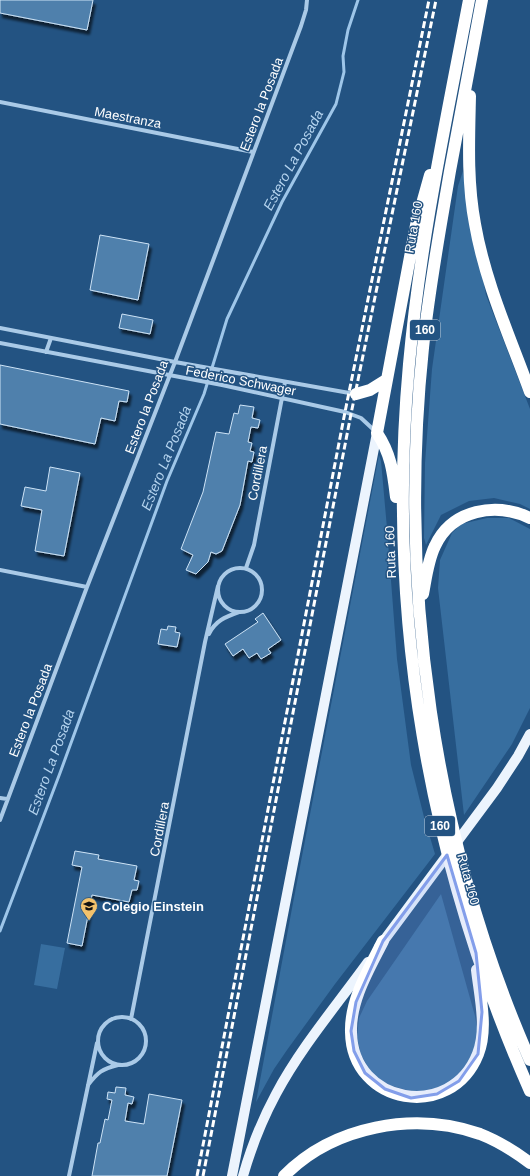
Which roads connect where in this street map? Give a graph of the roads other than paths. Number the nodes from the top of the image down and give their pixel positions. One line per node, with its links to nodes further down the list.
1 (306, 0): 7 (street, Estero la Posada)
2 (469, 0): 6 (highway, Ruta 160 / 160)
3 (482, 0): 4 (highway, Ruta 160 / 160)
4 (473, 46): 16 (highway); 27 (highway, Ruta 160 / 160)
5 (0, 102): 7 (street, Maestranza)
6 (441, 148): 14 (highway); 21 (highway, Ruta 160 / 160)
7 (253, 152): 12 (street, Estero la Posada)
8 (0, 328): 9 (street, Federico Schwager)
9 (50, 338): 11 (street); 12 (street, Federico Schwager)
10 (0, 343): 11 (street, Federico Schwager)
11 (46, 352): 13 (street, Federico Schwager)
12 (174, 362): 13 (street, Estero la Posada); 15 (street, Federico Schwager)
13 (169, 376): 18 (street, Federico Schwager); 25 (street, Estero la Posada)
14 (386, 380): 17 (highway); 19 (highway)
15 (285, 382): 17 (street, Federico Schwager); 18 (street, Cordillera)
16 (530, 392)
17 (356, 394)
18 (282, 398): 19 (street, Federico Schwager); 22 (street, Cordillera)
19 (377, 433): 21 (highway); 43 (main road)
20 (530, 518): 27 (highway)
21 (403, 531): 34 (highway, Ruta 160 / 160)
22 (246, 568): 24 (street, Cordillera); 26 (street, Cordillera)
23 (0, 570): 25 (street)
24 (218, 586): 26 (street); 28 (street, Cordillera)
25 (87, 587): 31 (street, Estero la Posada)
26 (239, 612): 28 (street, Cordillera)
27 (421, 619): 37 (highway, Ruta 160 / 160)
28 (205, 642): 35 (street, Cordillera)
29 (530, 734): 33 (main road)
30 (0, 798): 31 (street)
31 (7, 799): 32 (street, Estero la Posada)
32 (0, 820)
33 (383, 941): 34 (highway); 44 (main road)
34 (476, 953): 40 (highway, Ruta 160 / 160)
35 (131, 1019): 36 (street); 38 (street)
36 (98, 1036): 38 (street); 39 (street)
37 (530, 1060)
38 (120, 1065): 39 (street)
39 (87, 1087): 42 (street)
40 (530, 1090)
41 (530, 1162): 45 (highway)
42 (69, 1176)
43 (232, 1176)
44 (243, 1176)
45 (284, 1176)

